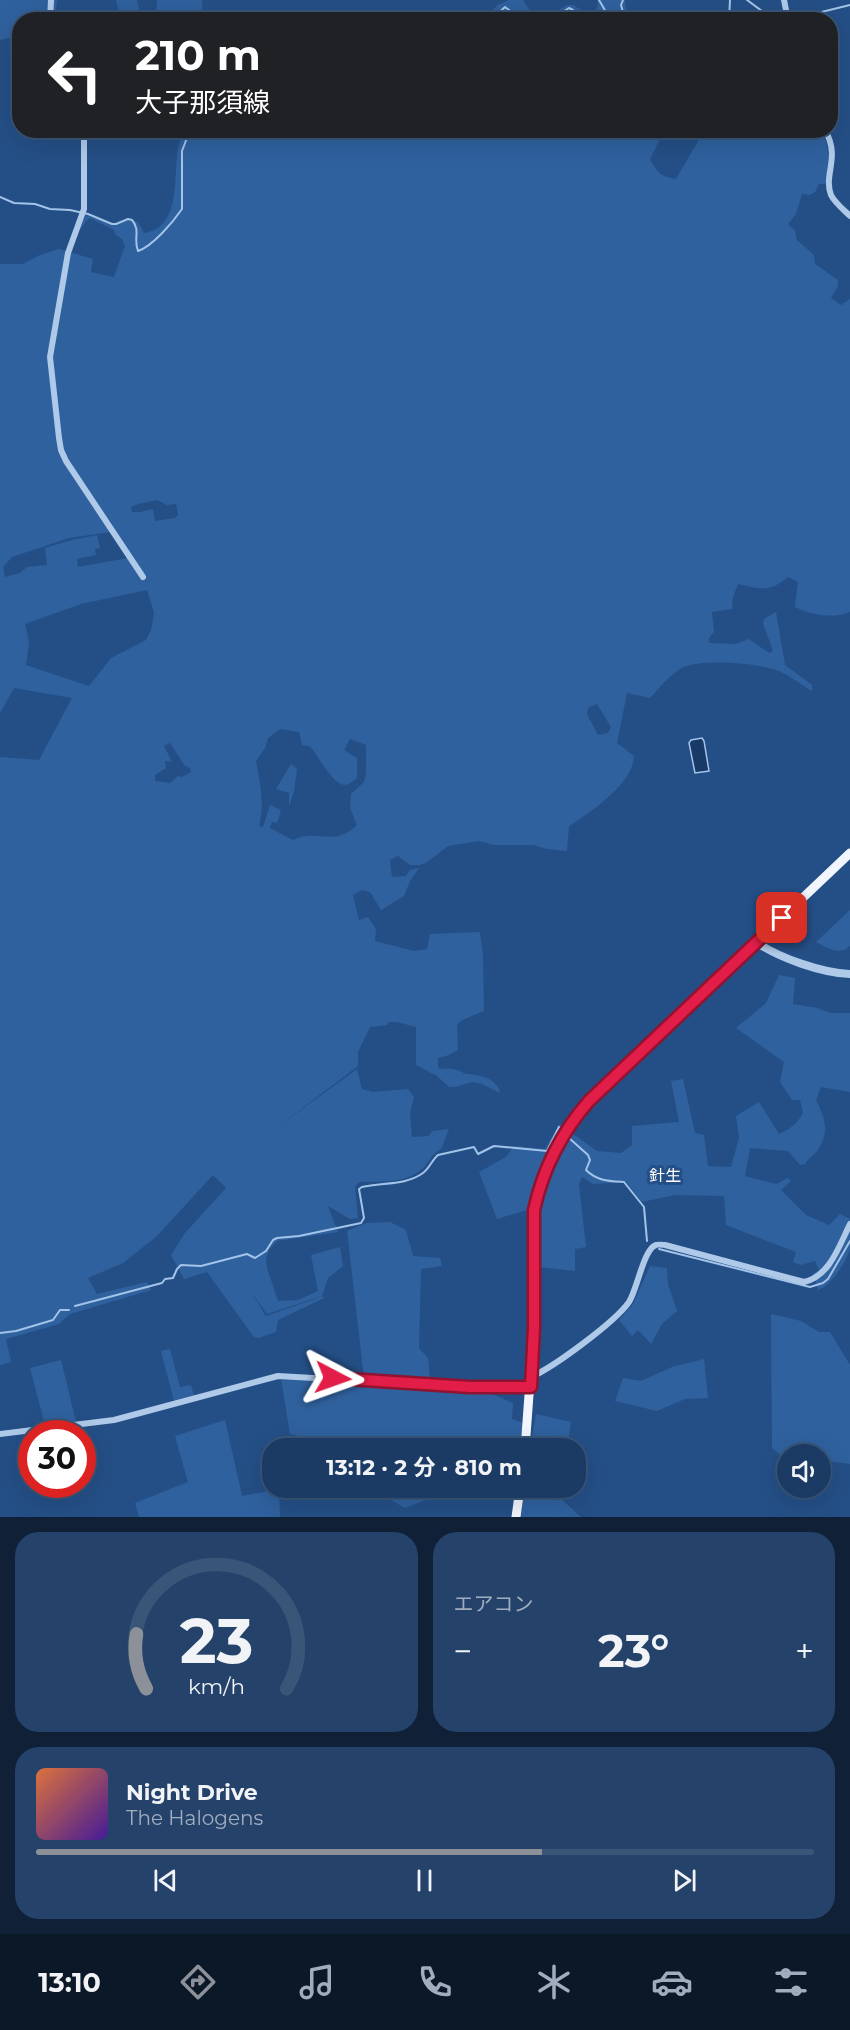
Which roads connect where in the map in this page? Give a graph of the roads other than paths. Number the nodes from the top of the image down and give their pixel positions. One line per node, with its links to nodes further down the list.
1 (84, 138): 4 (street)
2 (828, 138): 3 (street)
3 (850, 216)
4 (143, 577)
5 (850, 853): 6 (main road)
6 (756, 942): 7 (street); 9 (main road)
7 (850, 974)
8 (850, 1224): 9 (street)
9 (531, 1382): 10 (street); 11 (main road)
10 (0, 1434)
11 (526, 1438)
12 (519, 1498): 13 (main road)
13 (516, 1517)

